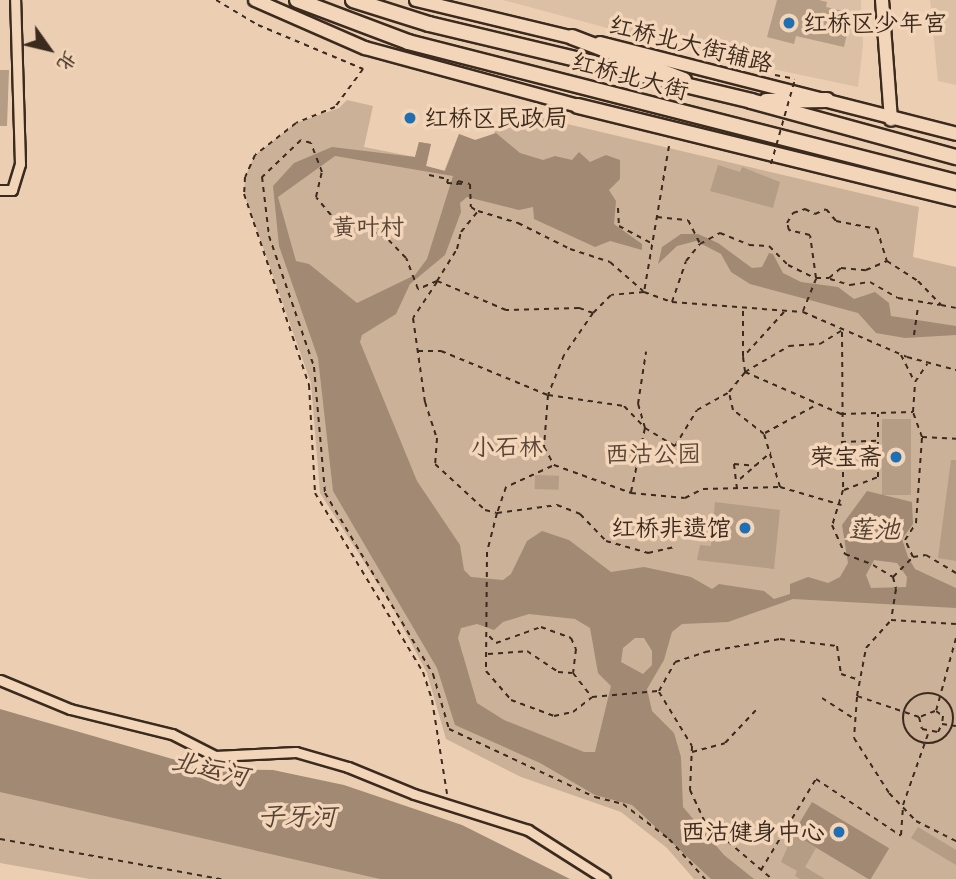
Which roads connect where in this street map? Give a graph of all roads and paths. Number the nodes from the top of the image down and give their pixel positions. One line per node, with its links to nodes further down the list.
1 (15, 0): 22 (street)
2 (216, 0): 102 (path)
3 (255, 0): 13 (main road)
4 (298, 0): 14 (main road, 红桥北大街)
5 (353, 0): 10 (main road, 红桥北大街)
6 (416, 0): 8 (main road, 红桥北大街辅路)
7 (882, 0): 15 (main road)
8 (572, 37): 10 (main road); 11 (main road, 红桥北大街辅路)
9 (795, 79): 19 (path, bridge)
10 (710, 92): 12 (main road, 红桥北大街)
11 (827, 100): 12 (main road); 15 (main road, 红桥北大街辅路)
12 (751, 102): 18 (main road, 红桥北大街)
13 (579, 106): 14 (main road); 23 (main road)
14 (684, 115): 21 (main road, 红桥北大街)
15 (891, 120): 16 (main road, 红桥北大街辅路)
16 (956, 134)
17 (668, 146): 26 (path)
18 (956, 157)
19 (771, 164)
20 (429, 175): 25 (path)
21 (956, 182)
22 (6, 190)
23 (956, 199)
24 (618, 208): 27 (path)
25 (478, 211): 32 (path); 33 (path)
26 (656, 217): 27 (path); 28 (path)
27 (652, 244): 33 (path)
28 (700, 244): 30 (path); 34 (path)
29 (887, 261): 30 (path); 31 (path); 36 (path)
30 (816, 278): 31 (path); 40 (path)
31 (829, 278): 35 (path)
32 (437, 281): 41 (path); 44 (path); 108 (path)
33 (644, 292): 34 (path); 41 (path)
34 (672, 302): 37 (path)
35 (918, 304): 36 (path); 43 (path)
36 (941, 305): 38 (path)
37 (743, 308): 39 (path); 47 (path)
38 (956, 308)
39 (785, 311): 40 (path); 47 (path)
40 (803, 312): 42 (path)
41 (593, 313): 53 (path)
42 (842, 331): 46 (path); 50 (path); 57 (path)
43 (914, 335)
44 (417, 351): 53 (path); 73 (path)
45 (646, 352): 58 (path)
46 (901, 355): 48 (path); 51 (path)
47 (743, 357): 50 (path)
48 (928, 363): 49 (path); 51 (path)
49 (956, 370)
50 (745, 372): 52 (path); 54 (path)
51 (915, 382): 55 (path)
52 (729, 392): 58 (path); 59 (path)
53 (548, 396): 58 (path); 65 (path)
54 (819, 403): 57 (path); 59 (path)
55 (913, 412): 56 (path); 60 (path)
56 (878, 413): 57 (path); 62 (path)
57 (841, 414): 63 (path)
58 (645, 428): 71 (path)
59 (764, 434): 64 (path)
60 (922, 438): 61 (path); 75 (path)
61 (956, 439)
62 (878, 441): 63 (path); 70 (path)
63 (841, 442): 70 (path)
64 (772, 451): 66 (path); 68 (path)
65 (554, 465): 71 (path); 73 (path)
66 (755, 466): 67 (path); 67 (path)
67 (739, 481): 69 (path)
68 (780, 487): 69 (path); 72 (path)
69 (736, 490): 71 (path)
70 (843, 490): 72 (path)
71 (631, 493)
72 (841, 505): 77 (path, bridge)
73 (497, 513): 74 (path); 80 (path)
74 (673, 547)
75 (913, 557): 76 (path); 77 (path)
76 (956, 573)
77 (893, 576): 78 (path)
78 (891, 620): 79 (path); 85 (path)
79 (956, 624)
80 (489, 635): 82 (path); 83 (path)
81 (956, 638): 87 (path)
82 (487, 654): 83 (path); 89 (path)
83 (573, 673): 89 (path)
84 (0, 680): 102 (street)
85 (860, 680): 86 (path); 88 (path)
86 (658, 691): 89 (path); 100 (path)
87 (940, 693): 92 (path); 93 (path); 97 (path)
88 (857, 696): 92 (path); 95 (path)
89 (592, 697)
90 (822, 698): 95 (path)
91 (756, 710): 100 (path)
92 (902, 710): 94 (path); 99 (path)
93 (936, 711): 94 (path); 96 (path)
94 (919, 717): 98 (path)
95 (855, 719): 101 (path)
96 (942, 724): 97 (path); 98 (path)
97 (955, 725): 99 (path)
98 (928, 733): 99 (path)
99 (927, 745): 101 (path)
100 (691, 752): 105 (path)
101 (903, 805): 104 (path); 105 (path)
102 (448, 806): 107 (street)
103 (0, 839): 106 (path)
104 (956, 841)
105 (760, 871): 109 (path)
106 (221, 879)
107 (605, 879)
108 (705, 879)
109 (772, 879)

